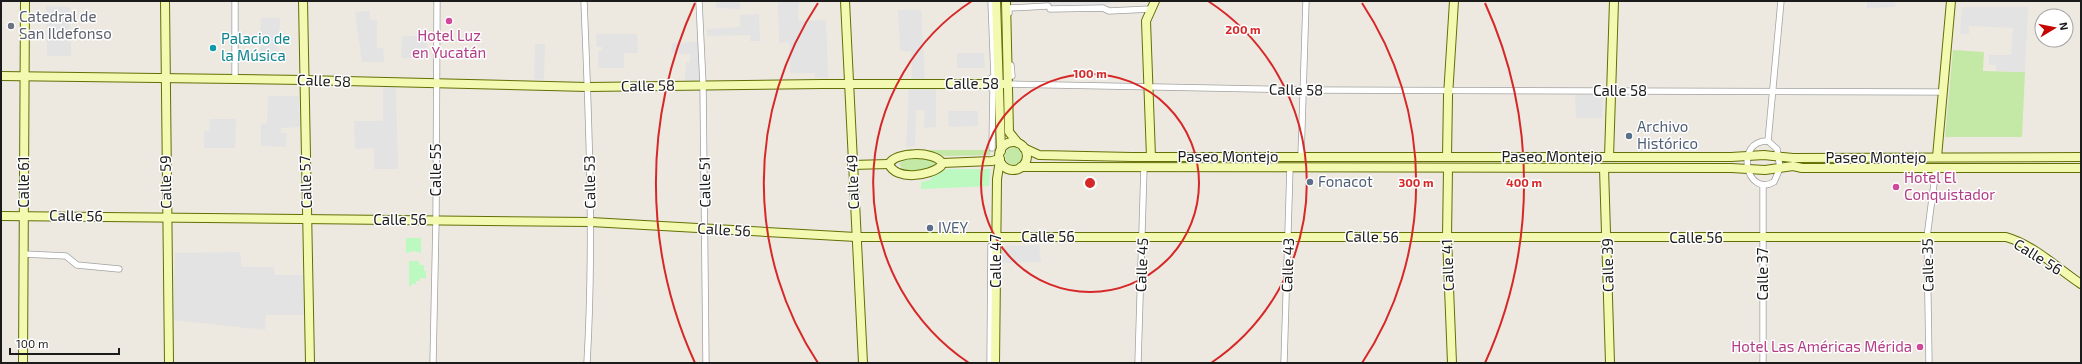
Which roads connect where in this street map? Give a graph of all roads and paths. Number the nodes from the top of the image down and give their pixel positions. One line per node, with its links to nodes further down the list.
1 (25, 1): 22 (street, Calle 61)
2 (165, 1): 24 (street, Calle 59)
3 (235, 1): 25 (street)
4 (303, 1): 26 (street, Calle 57)
5 (437, 1): 28 (street, Calle 55)
6 (584, 1): 34 (street, Calle 53)
7 (698, 1): 32 (street, Calle 51)
8 (846, 1): 29 (street, Calle 49)
9 (991, 1): 27 (street)
10 (996, 1): 20 (street, Calle 47)
11 (1155, 1): 18 (street)
12 (1306, 1): 37 (street)
13 (1454, 1): 36 (street)
14 (1614, 1): 38 (street)
15 (1781, 1): 39 (street)
16 (1951, 1): 40 (street)
17 (1008, 5): 18 (street); 19 (street); 23 (street)
18 (1151, 9): 35 (street)
19 (1008, 58): 20 (street); 31 (street)
20 (998, 59): 30 (street, Calle 47)
21 (1, 76): 22 (street, Calle 58)
22 (25, 76): 24 (street, Calle 58); 66 (street, Calle 61)
23 (1012, 76)
24 (165, 78): 25 (street, Calle 58); 68 (street, Calle 59)
25 (235, 79): 26 (street, Calle 58)
26 (304, 80): 28 (street, Calle 58); 69 (street, Calle 57)
27 (989, 80)
28 (437, 84): 34 (street, Calle 58); 70 (street, Calle 55)
29 (850, 84): 30 (street, Calle 58); 32 (street, Calle 58); 55 (street, Calle 49)
30 (998, 84): 31 (street, Calle 58); 45 (street, Calle 47)
31 (1008, 84): 35 (street, Calle 58); 42 (street)
32 (703, 85): 34 (street, Calle 58); 72 (street, Calle 51)
33 (989, 86): 43 (street)
34 (588, 87): 71 (street, Calle 53)
35 (1149, 87): 37 (street, Calle 58); 46 (street)
36 (1449, 89): 37 (street, Calle 58); 38 (street, Calle 58); 48 (street)
37 (1303, 90): 47 (street)
38 (1610, 90): 39 (street, Calle 58); 49 (street)
39 (1773, 91): 40 (street, Calle 58); 41 (street)
40 (1943, 92): 51 (street)
41 (1768, 141): 44 (street); 50 (street)
42 (1021, 146): 45 (street); 46 (street, Paseo Montejo); 56 (street)
43 (992, 148)
44 (1748, 156): 49 (street, Paseo Montejo); 50 (street, Paseo Montejo); 64 (street)
45 (1000, 157): 53 (street); 56 (street); 74 (street, Calle 47)
46 (1151, 157): 47 (street, Paseo Montejo)
47 (1301, 157): 48 (street, Paseo Montejo)
48 (1447, 157): 49 (street, Paseo Montejo)
49 (1609, 157)
50 (1780, 157): 51 (street, Paseo Montejo); 61 (street)
51 (1937, 157): 52 (street, Paseo Montejo)
52 (2081, 157)
53 (942, 163): 54 (street); 54 (street)
54 (889, 164): 55 (street)
55 (852, 165): 77 (street, Calle 49)
56 (1021, 167): 57 (street, Paseo Montejo)
57 (1144, 167): 58 (street, Paseo Montejo); 78 (street, Calle 45)
58 (1290, 168): 59 (street, Paseo Montejo); 73 (street, Calle 43)
59 (1448, 168): 60 (street, Paseo Montejo); 75 (street, Calle 41)
60 (1604, 168): 64 (street, Paseo Montejo); 80 (street, Calle 39)
61 (1780, 168): 62 (street, Paseo Montejo); 64 (street, Paseo Montejo); 65 (street)
62 (1936, 168): 63 (street, Paseo Montejo); 76 (street, Calle 35)
63 (2081, 168)
64 (1749, 169): 65 (street)
65 (1763, 185): 79 (street, Calle 37)
66 (24, 215): 67 (street, Calle 56); 68 (street, Calle 56); 83 (street, Calle 61)
67 (1, 216)
68 (167, 217): 69 (street, Calle 56); 87 (street, Calle 59)
69 (307, 219): 70 (street, Calle 56); 88 (street, Calle 57)
70 (436, 220): 71 (street, Calle 56); 89 (street, Calle 55)
71 (591, 222): 72 (street, Calle 56); 90 (street, Calle 53)
72 (706, 229): 77 (street, Calle 56); 91 (street, Calle 51)
73 (1289, 236): 75 (street, Calle 56); 78 (street, Calle 56); 97 (street, Calle 43)
74 (996, 237): 77 (street, Calle 56); 78 (street, Calle 56); 94 (street, Calle 47)
75 (1447, 237): 80 (street, Calle 56); 98 (street, Calle 41)
76 (1927, 237): 79 (street, Calle 56); 85 (street, Calle 56); 101 (street, Calle 35)
77 (856, 238): 92 (street, Calle 49)
78 (1143, 238): 96 (street, Calle 45)
79 (1763, 238): 80 (street, Calle 56); 100 (street, Calle 37)
80 (1607, 239): 99 (street, Calle 39)
81 (991, 246): 93 (street)
82 (999, 249): 95 (street)
83 (24, 254): 84 (street); 86 (street, Calle 61)
84 (119, 269)
85 (2081, 284)
86 (23, 363)
87 (168, 363)
88 (310, 363)
89 (433, 363)
90 (587, 363)
91 (706, 363)
92 (863, 363)
93 (990, 363)
94 (995, 363)
95 (999, 363)
96 (1138, 363)
97 (1284, 363)
98 (1452, 363)
99 (1610, 363)
100 (1763, 363)
101 (1929, 363)

